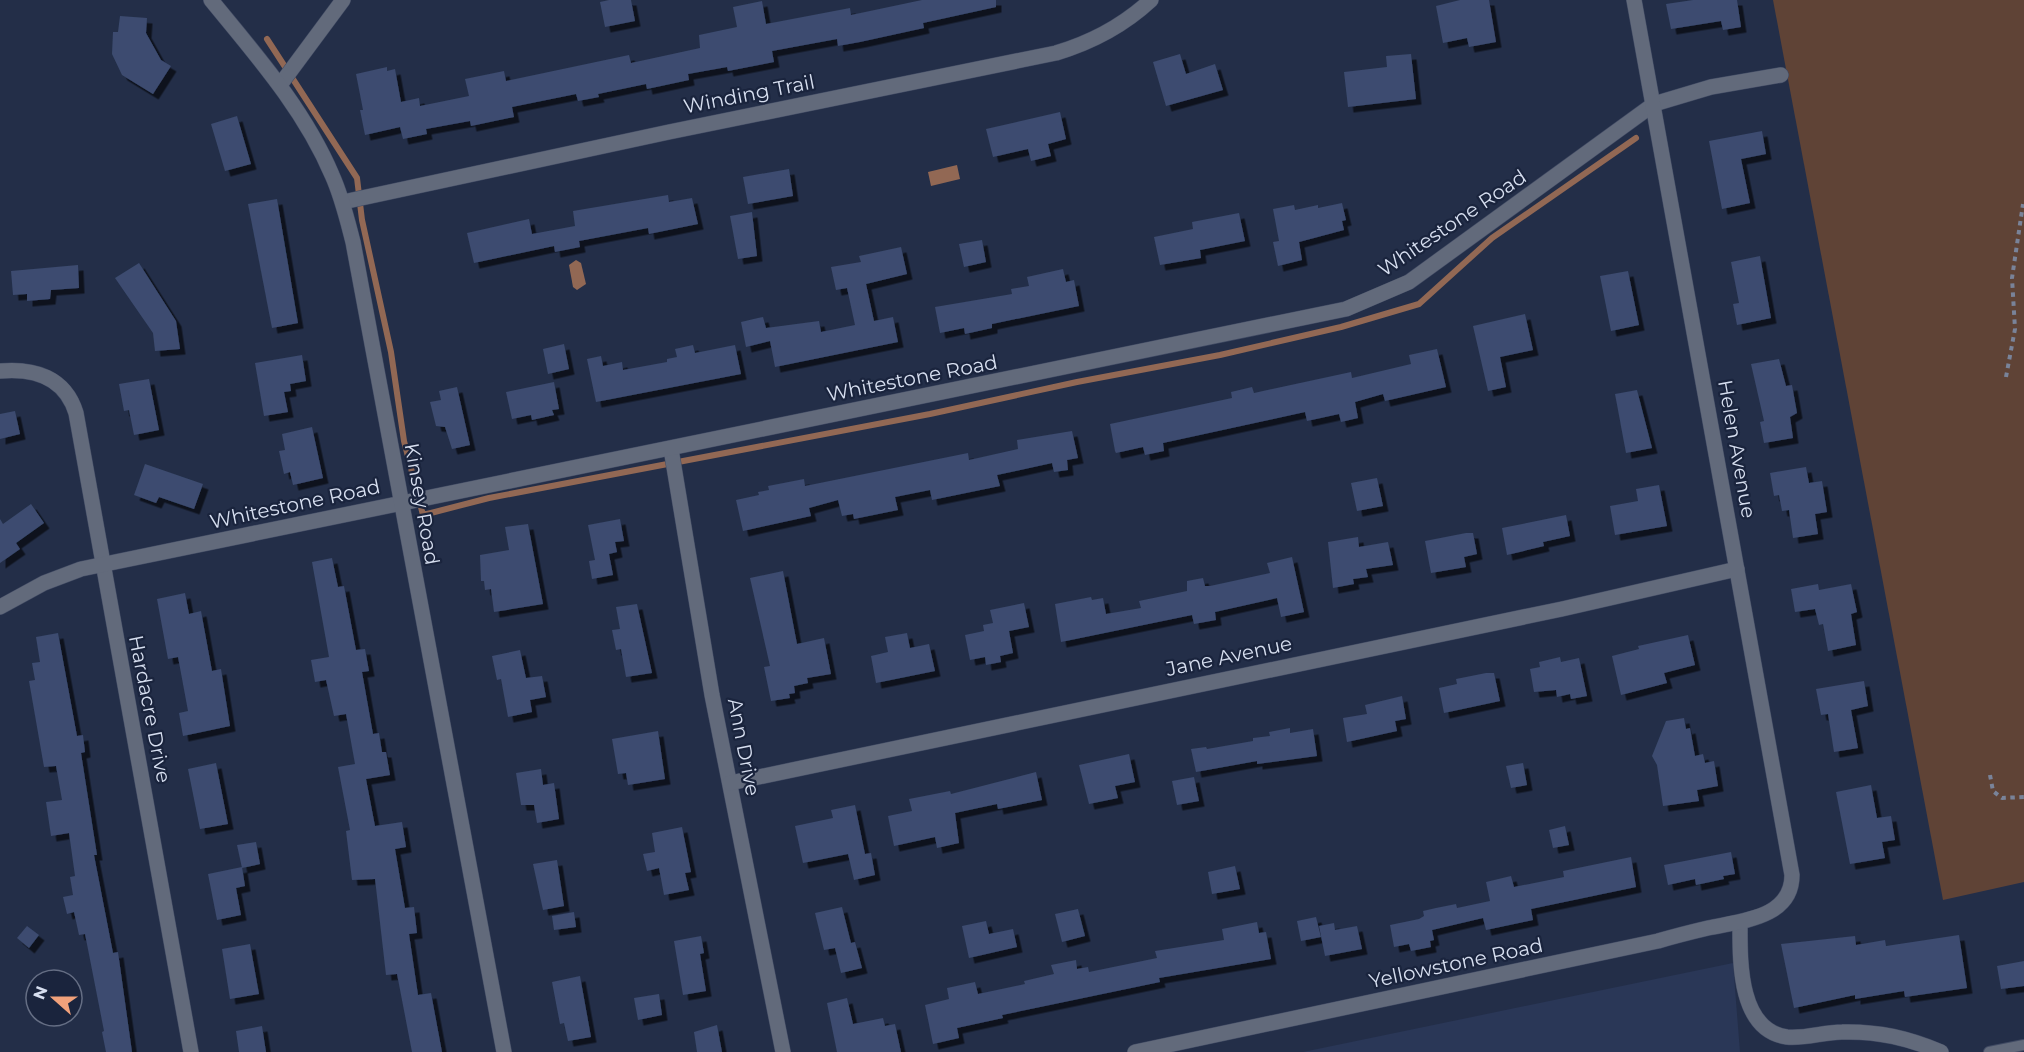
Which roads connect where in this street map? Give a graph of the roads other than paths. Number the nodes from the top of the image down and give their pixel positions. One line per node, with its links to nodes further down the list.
1 (211, 0): 6 (street, Kinsey Road)
2 (343, 0): 6 (street)
3 (1151, 0): 8 (street, Winding Trail)
4 (1634, 0): 7 (street, Helen Avenue)
5 (1782, 75): 7 (street, Whitestone Road)
6 (280, 85): 8 (street, Kinsey Road)
7 (1654, 104): 10 (street, Whitestone Road); 13 (street, Helen Avenue)
8 (343, 202): 11 (street, Kinsey Road)
9 (0, 372): 12 (street, Hardacre Drive)
10 (671, 449): 11 (street, Whitestone Road); 15 (street, Ann Drive)
11 (401, 503): 12 (street, Whitestone Road); 20 (street, Kinsey Road)
12 (102, 565): 14 (street, Whitestone Road); 19 (street, Hardacre Drive)
13 (1737, 569): 15 (street, Jane Avenue); 16 (street, Helen Avenue)
14 (0, 607)
15 (730, 783): 21 (street, Ann Drive)
16 (1781, 903): 17 (street, Yellowstone Road)
17 (1740, 923): 22 (street, Yellowstone Road); 23 (street)
18 (2024, 1045): 24 (lane)
19 (191, 1052)
20 (504, 1052)
21 (783, 1052)
22 (1135, 1052)
23 (1941, 1052)
24 (1989, 1052)

